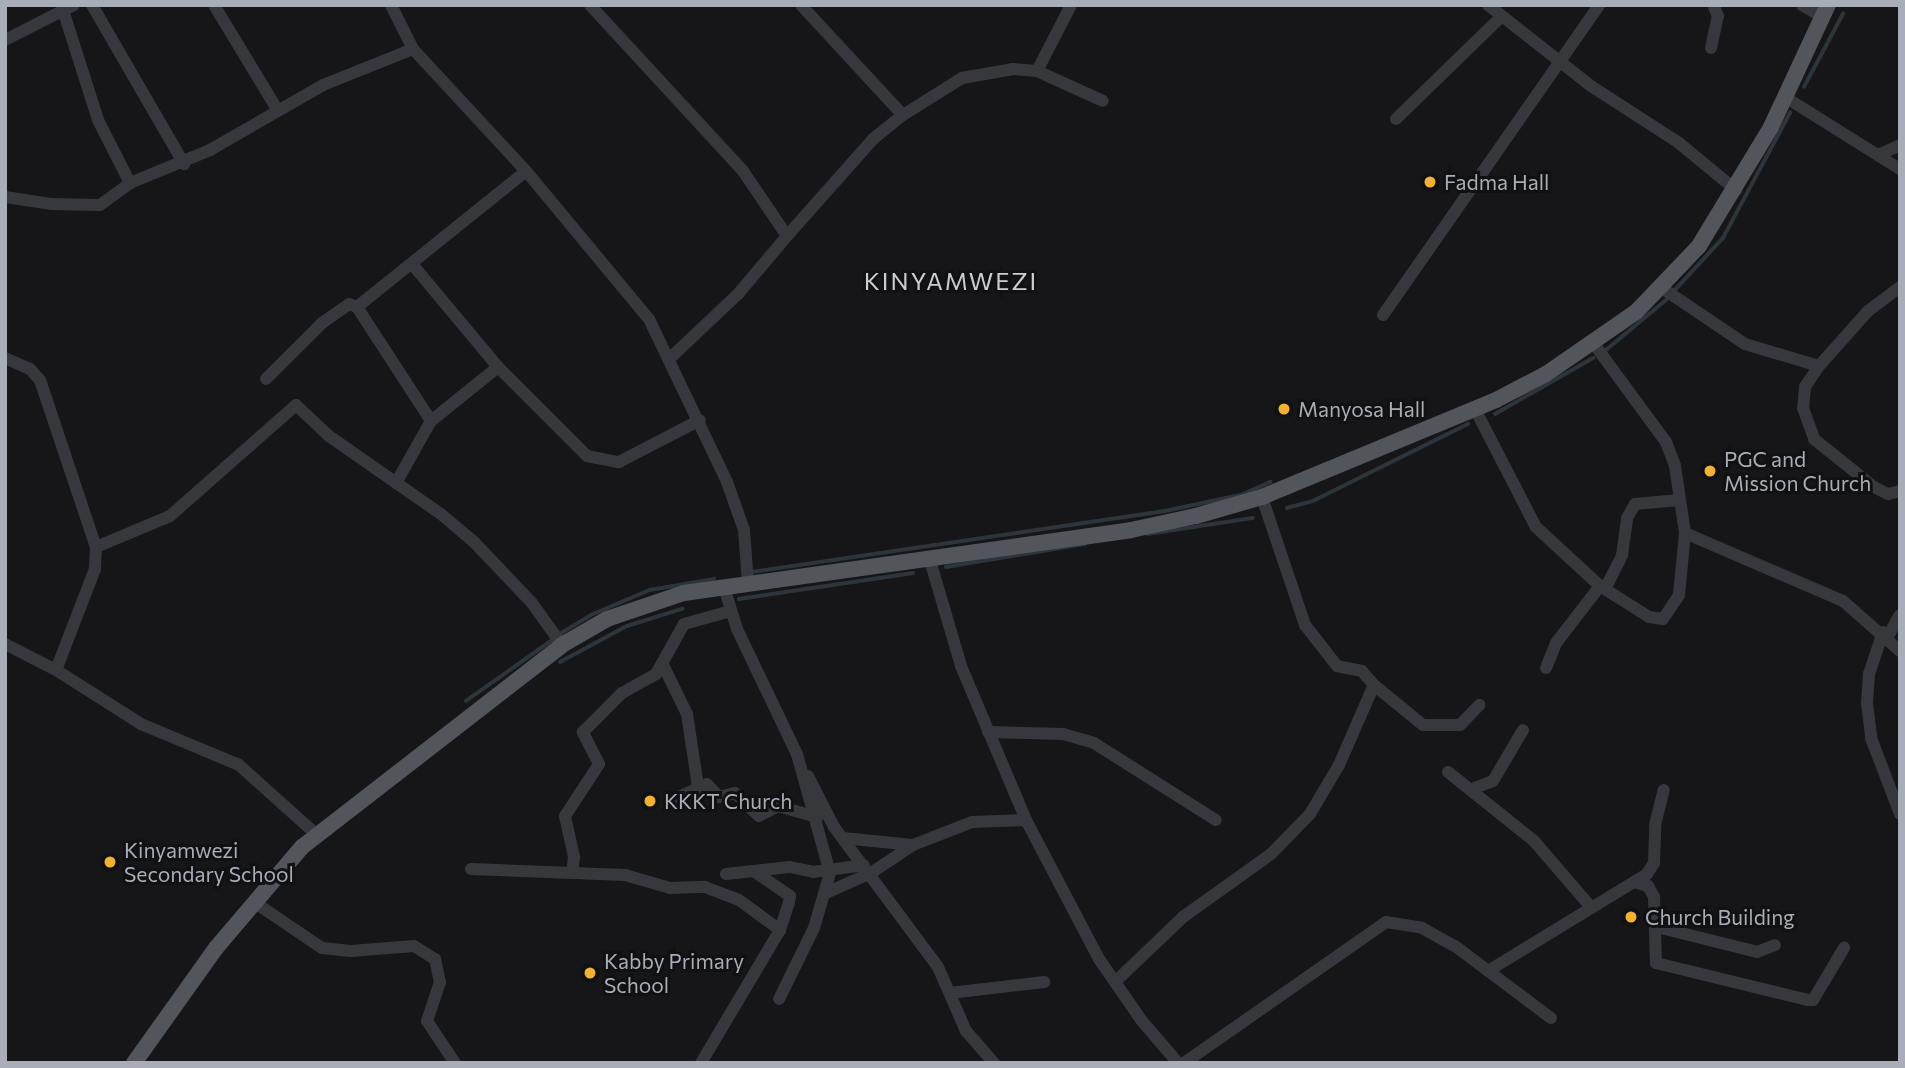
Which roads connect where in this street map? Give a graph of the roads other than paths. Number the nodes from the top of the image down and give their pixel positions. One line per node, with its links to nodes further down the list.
1 (92, 5): 26 (street)
2 (214, 5): 21 (street)
3 (391, 5): 16 (street)
4 (590, 5): 32 (street)
5 (801, 5): 22 (street)
6 (1071, 5): 18 (street)
7 (1488, 5): 13 (street)
8 (1599, 5): 17 (street)
9 (1713, 5): 15 (street)
10 (1802, 5): 12 (street)
11 (61, 9): 14 (street); 29 (street)
12 (1825, 11): 19 (main road)
13 (1501, 17): 17 (street); 23 (street)
14 (6, 37)
15 (1711, 48)
16 (413, 49): 21 (street); 28 (street)
17 (1560, 62): 30 (street); 37 (street)
18 (1037, 71): 20 (street); 22 (street)
19 (1785, 97): 25 (street); 30 (main road)
20 (1103, 101)
21 (277, 109): 26 (street)
22 (903, 115): 32 (street)
23 (1396, 119)
24 (1900, 145): 25 (street)
25 (1878, 155): 27 (street)
26 (184, 164): 29 (street)
27 (1900, 170)
28 (526, 171): 33 (street); 40 (street)
29 (130, 183): 31 (street)
30 (1736, 190): 35 (main road)
31 (5, 197)
32 (787, 236): 40 (street)
33 (412, 264): 36 (street); 42 (street)
34 (1900, 287): 41 (street)
35 (1662, 288): 38 (main road); 41 (street)
36 (357, 307): 43 (street); 46 (street)
37 (1383, 315)
38 (1594, 344): 44 (main road); 50 (street)
39 (5, 358): 52 (street)
40 (670, 358): 45 (street)
41 (1819, 366): 48 (street)
42 (498, 367): 45 (street); 46 (street)
43 (266, 379)
44 (1475, 409): 49 (main road); 56 (street)
45 (700, 420): 54 (street)
46 (431, 422): 47 (street)
47 (396, 483): 52 (street); 61 (street)
48 (1900, 491)
49 (1262, 497): 53 (main road); 66 (street)
50 (1679, 500): 51 (street); 56 (street)
51 (1685, 533): 56 (street); 59 (street)
52 (96, 547): 65 (street)
53 (929, 557): 54 (main road); 69 (street)
54 (748, 583): 55 (main road)
55 (724, 587): 57 (street); 61 (main road)
56 (1602, 588): 64 (street)
57 (731, 611): 63 (street); 70 (street)
58 (1900, 615): 59 (street)
59 (1885, 635): 62 (street); 77 (street)
60 (5, 644): 65 (street)
61 (562, 645): 81 (main road)
62 (1900, 651)
63 (663, 665): 72 (street); 87 (street)
64 (1546, 668)
65 (57, 670): 81 (street)
66 (1374, 685): 67 (street); 100 (street)
67 (1479, 705)
68 (1523, 730): 73 (street)
69 (988, 732): 78 (street); 79 (street)
70 (797, 754): 76 (street); 80 (street)
71 (1448, 772): 73 (street)
72 (698, 787): 75 (street); 76 (street)
73 (1472, 789): 93 (street)
74 (1664, 790): 90 (street)
75 (674, 799)
76 (813, 814): 80 (street); 84 (street)
77 (1900, 814)
78 (1026, 820): 83 (street); 100 (street)
79 (1216, 820)
80 (834, 827): 82 (street)
81 (317, 835): 92 (main road)
82 (844, 838): 83 (street); 86 (street)
83 (913, 845): 86 (street)
84 (829, 866): 86 (street); 88 (street); 91 (street)
85 (471, 869): 87 (street)
86 (867, 869): 91 (street); 101 (street)
87 (572, 872): 95 (street)
88 (755, 872): 89 (street); 95 (street)
89 (726, 874)
90 (1634, 882): 93 (street); 94 (street)
91 (826, 893): 102 (street)
92 (254, 902): 104 (main road); 105 (street)
93 (1590, 906): 98 (street)
94 (1657, 928): 96 (street); 97 (street)
95 (780, 930): 106 (street)
96 (1775, 945)
97 (1844, 948)
98 (1488, 971): 103 (street); 109 (street)
99 (1044, 982): 101 (street)
100 (1115, 982): 108 (street)
101 (950, 993): 107 (street)
102 (779, 999)
103 (1550, 1018)
104 (134, 1063)
105 (455, 1063)
106 (701, 1063)
107 (994, 1063)
108 (1178, 1063)
109 (1184, 1063)

